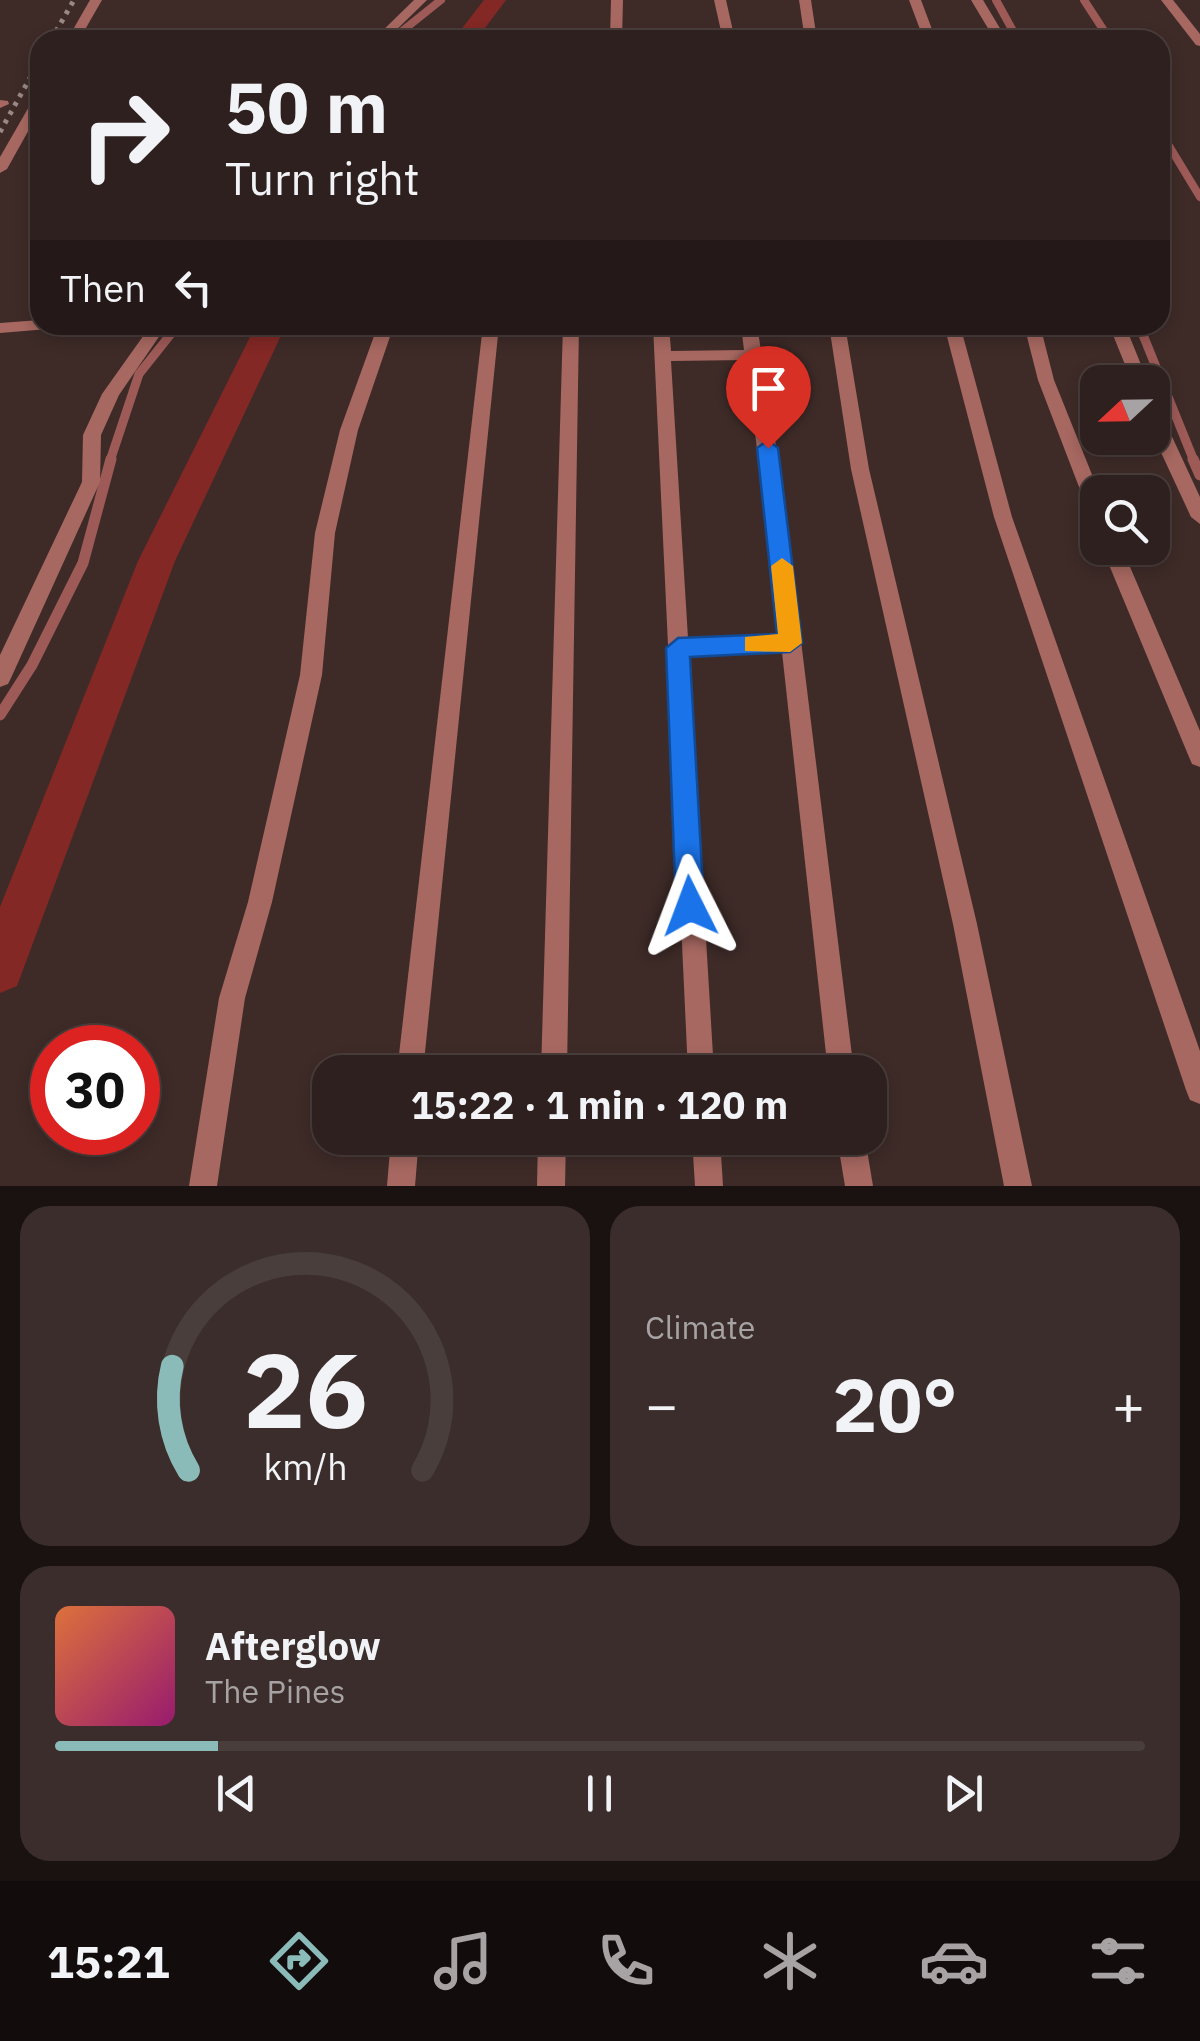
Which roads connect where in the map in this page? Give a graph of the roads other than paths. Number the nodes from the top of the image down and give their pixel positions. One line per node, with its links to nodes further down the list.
1 (96, 0): 9 (street)
2 (420, 0): 10 (street)
3 (617, 0): 11 (street)
4 (720, 0): 12 (street)
5 (805, 0): 13 (street)
6 (914, 0): 14 (street)
7 (978, 0): 15 (street)
8 (1167, 0): 16 (street)
9 (79, 30)
10 (389, 30)
11 (616, 30)
12 (727, 30)
13 (810, 30)
14 (926, 30)
15 (995, 30)
16 (1200, 42)
17 (30, 116): 18 (street)
18 (0, 169)
19 (30, 326): 20 (street)
20 (0, 328)
21 (152, 335): 40 (street)
22 (382, 335): 51 (street)
23 (491, 335): 42 (street)
24 (571, 335): 43 (street)
25 (662, 335): 32 (street)
26 (750, 335): 31 (street)
27 (840, 335): 56 (street)
28 (955, 335): 46 (street)
29 (1035, 335): 35 (street)
30 (1120, 335): 33 (street)
31 (753, 355): 32 (street); 38 (street)
32 (663, 356): 39 (street)
33 (1133, 365)
34 (1170, 453): 36 (street)
35 (1083, 475)
36 (1200, 517)
37 (1119, 565): 41 (street)
38 (790, 643): 39 (street); 45 (street)
39 (678, 648): 44 (street)
40 (0, 678)
41 (1200, 757)
42 (412, 1055)
43 (554, 1055)
44 (700, 1055)
45 (839, 1055)
46 (1200, 1090)
47 (403, 1155): 52 (street)
48 (552, 1155): 53 (street)
49 (707, 1155): 54 (street)
50 (854, 1155): 55 (street)
51 (204, 1186)
52 (401, 1186)
53 (551, 1186)
54 (709, 1186)
55 (859, 1186)
56 (1018, 1186)

